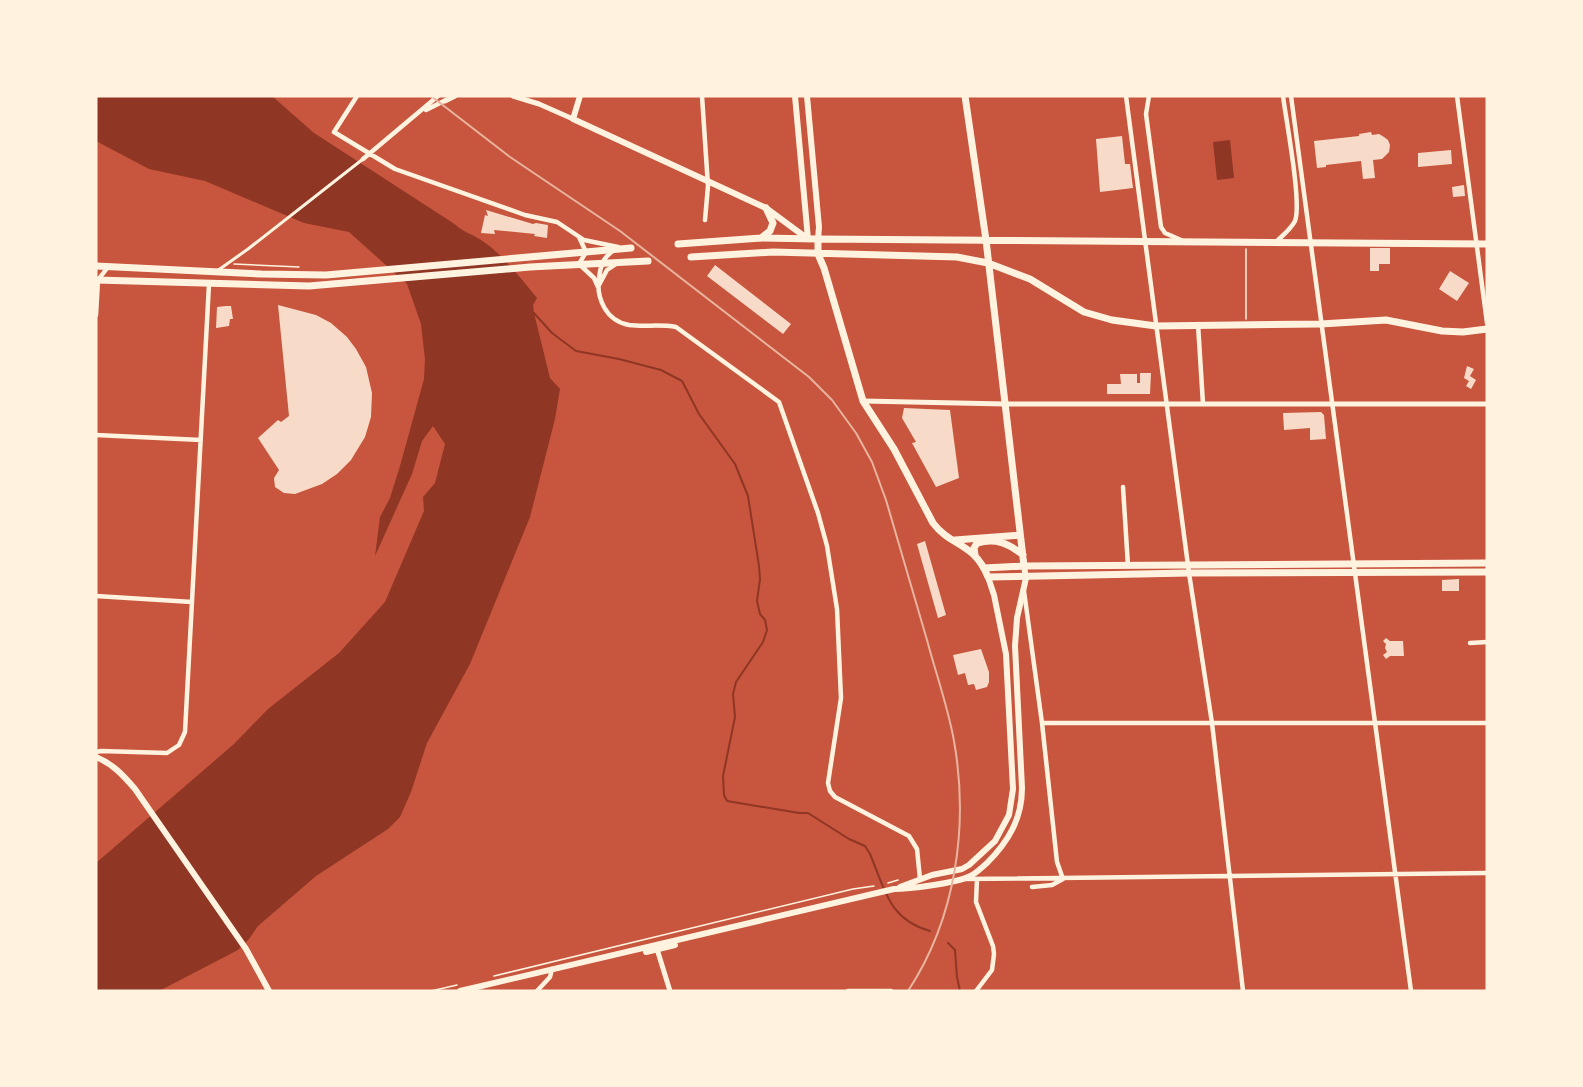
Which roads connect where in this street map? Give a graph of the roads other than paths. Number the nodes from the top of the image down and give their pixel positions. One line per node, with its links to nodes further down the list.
1 (357, 96): 22 (street)
2 (438, 96): 16 (street)
3 (455, 96): 15 (street)
4 (513, 96): 17 (street)
5 (580, 96): 17 (main road)
6 (702, 96): 26 (street)
7 (795, 96): 19 (main road)
8 (807, 96): 18 (main road)
9 (965, 96): 33 (main road)
10 (1126, 96): 34 (street)
11 (1149, 96): 35 (street)
12 (1283, 96): 36 (street)
13 (1291, 96): 38 (street)
14 (1457, 96): 39 (street)
15 (447, 98): 16 (street)
16 (420, 112): 22 (street)
17 (573, 119): 26 (main road)
18 (810, 122): 19 (main road); 20 (main road)
19 (798, 123): 21 (main road)
20 (811, 142): 21 (main road); 24 (main road)
21 (799, 143): 25 (main road)
22 (371, 153): 23 (street); 29 (street)
23 (363, 159): 52 (street)
24 (814, 169): 25 (main road); 32 (main road)
25 (801, 170): 31 (main road)
26 (707, 180): 27 (main road); 28 (street)
27 (766, 208): 30 (main road); 31 (main road)
28 (705, 220)
29 (579, 237): 41 (street); 42 (street)
30 (761, 237): 31 (main road); 37 (main road)
31 (808, 239): 32 (main road); 43 (main road)
32 (818, 239): 33 (main road); 43 (main road)
33 (986, 240): 34 (main road); 48 (main road)
34 (1145, 241): 35 (main road); 60 (street)
35 (1184, 241): 36 (main road)
36 (1276, 242): 38 (main road)
37 (678, 243)
38 (1309, 243): 39 (main road); 59 (street)
39 (1476, 244): 40 (main road); 57 (street)
40 (1487, 244)
41 (629, 248): 42 (main road); 47 (street)
42 (586, 252): 49 (street); 52 (main road)
43 (818, 254): 44 (main road); 48 (main road); 62 (main road)
44 (691, 257)
45 (648, 261): 46 (main road)
46 (619, 262): 47 (main road); 55 (street)
47 (603, 263): 49 (main road); 55 (street)
48 (987, 263): 60 (main road); 63 (main road)
49 (579, 264): 54 (main road); 55 (street)
50 (96, 266): 51 (main road)
51 (108, 267): 52 (main road); 53 (street)
52 (214, 272)
53 (97, 280): 54 (main road); 56 (street)
54 (209, 284): 69 (street)
55 (598, 287): 102 (street)
56 (96, 315)
57 (1487, 323)
58 (1198, 324): 59 (main road); 60 (main road); 64 (street)
59 (1321, 324): 61 (main road); 65 (street)
60 (1156, 326): 67 (street)
61 (1487, 329)
62 (863, 401): 63 (street); 72 (main road)
63 (1005, 404): 67 (street); 71 (main road)
64 (1203, 404): 65 (street); 67 (street)
65 (1332, 404): 66 (street); 76 (street)
66 (1487, 404)
67 (1167, 405): 77 (street)
68 (96, 435): 69 (street)
69 (201, 440): 88 (street)
70 (1123, 487): 79 (street)
71 (1020, 535): 72 (main road); 74 (main road)
72 (955, 540): 73 (main road)
73 (975, 555): 74 (main road); 80 (main road)
74 (1023, 555): 78 (main road)
75 (1487, 563): 76 (main road)
76 (1353, 564): 77 (main road); 83 (street)
77 (1188, 565): 79 (main road); 82 (street)
78 (1024, 566): 79 (main road); 80 (main road); 84 (main road)
79 (1128, 566)
80 (984, 568): 85 (main road)
81 (1487, 572): 83 (main road)
82 (1189, 573): 83 (main road); 84 (main road); 92 (street)
83 (1355, 573): 94 (street)
84 (1025, 575): 85 (main road); 86 (main road)
85 (988, 577): 96 (main road)
86 (1024, 588): 91 (street); 95 (main road)
87 (96, 596): 88 (street)
88 (192, 602): 97 (street)
89 (1487, 642): 90 (street)
90 (1470, 643)
91 (1042, 723): 92 (street); 104 (street)
92 (1212, 723): 94 (street); 101 (street)
93 (1487, 723): 94 (street)
94 (1375, 724): 100 (street)
95 (1020, 747): 96 (main road); 105 (main road)
96 (1011, 748): 102 (main road)
97 (96, 752)
98 (96, 757): 110 (main road)
99 (1487, 873): 100 (street)
100 (1395, 874): 101 (street); 118 (street)
101 (1231, 877): 104 (street); 117 (street)
102 (920, 879): 107 (main road)
103 (977, 879): 104 (street); 105 (street); 116 (street)
104 (1063, 879): 106 (street)
105 (962, 880): 107 (main road)
106 (1032, 887)
107 (894, 890): 108 (main road)
108 (658, 947): 109 (main road); 113 (street)
109 (552, 969): 111 (main road); 112 (street)
110 (269, 991)
111 (460, 991)
112 (537, 991)
113 (670, 991)
114 (848, 991): 115 (street)
115 (891, 991)
116 (976, 991)
117 (1243, 991)
118 (1410, 991)

